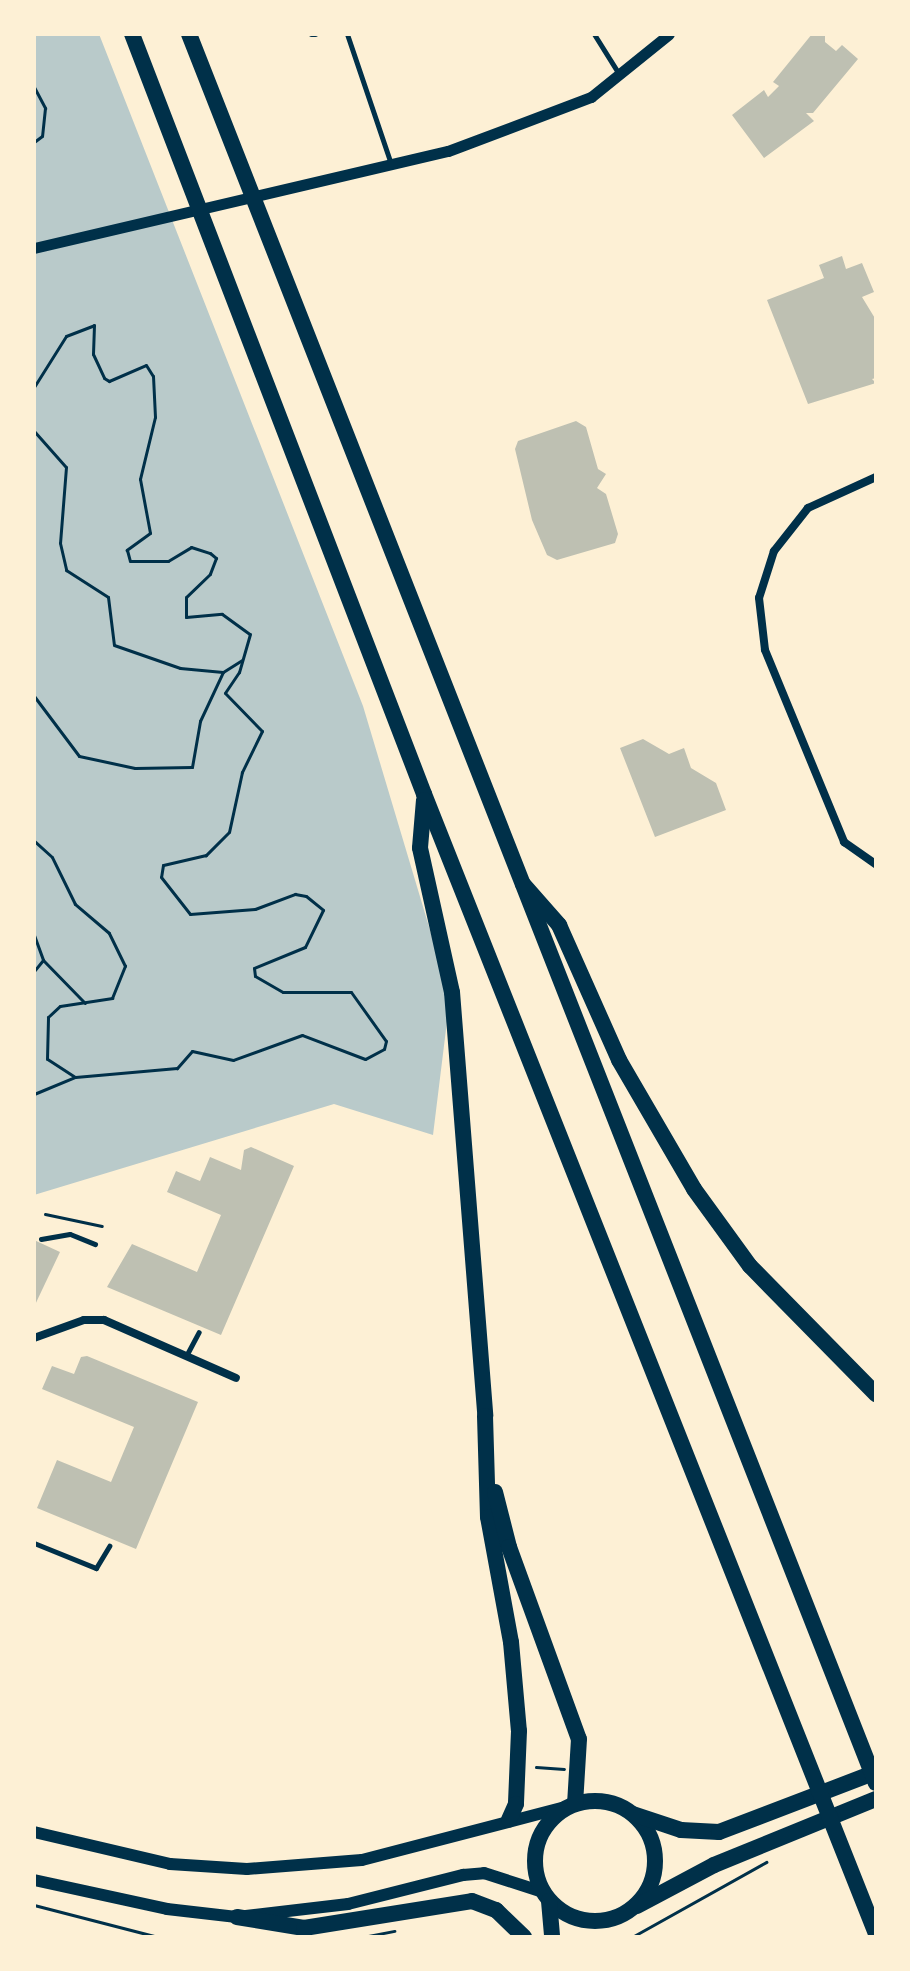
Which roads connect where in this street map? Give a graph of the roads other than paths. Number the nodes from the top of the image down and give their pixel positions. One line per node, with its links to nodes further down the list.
1 (132, 34): 10 (highway)
2 (189, 34): 12 (highway)
3 (347, 34): 7 (lane)
4 (594, 34): 6 (lane)
5 (669, 34): 6 (street)
6 (620, 75): 7 (street)
7 (391, 165): 8 (street)
8 (34, 248)
9 (876, 477): 11 (street)
10 (424, 794): 20 (highway); 34 (highway)
11 (876, 864)
12 (516, 877): 19 (highway); 24 (highway)
13 (41, 1239): 14 (lane)
14 (95, 1244)
15 (199, 1332): 17 (lane)
16 (34, 1338): 17 (street)
17 (186, 1356): 18 (street)
18 (236, 1378)
19 (876, 1394)
20 (488, 1455): 26 (highway); 28 (highway)
21 (34, 1543): 22 (lane)
22 (109, 1546)
23 (876, 1772): 27 (highway)
24 (876, 1783)
25 (876, 1799): 32 (highway)
26 (572, 1805): 27 (highway); 28 (main road); 31 (highway)
27 (633, 1814): 32 (highway)
28 (509, 1820): 29 (main road)
29 (34, 1832)
30 (34, 1880): 33 (main road)
31 (546, 1897): 32 (highway); 33 (main road); 36 (highway)
32 (631, 1909)
33 (237, 1917): 35 (highway)
34 (876, 1934)
35 (524, 1937)
36 (552, 1937)

